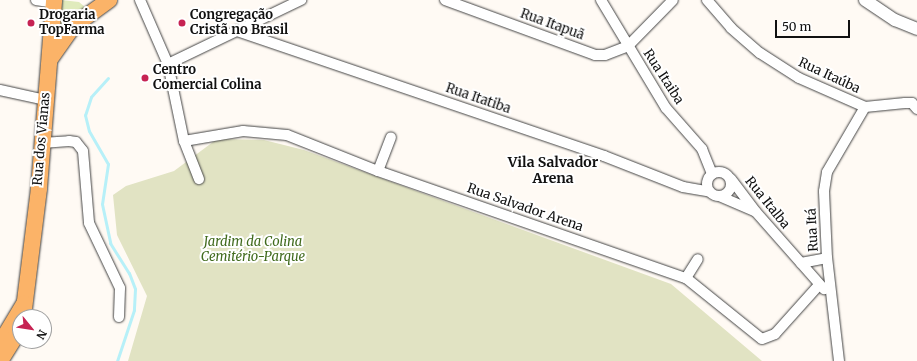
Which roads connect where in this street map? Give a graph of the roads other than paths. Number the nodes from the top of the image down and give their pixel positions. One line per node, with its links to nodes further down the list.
1 (36, 0): 10 (street)
2 (109, 0): 14 (main road, Rua dos Vianas)
3 (140, 0): 15 (street)
4 (302, 0): 12 (street)
5 (445, 0): 13 (street, Rua Itapuã)
6 (601, 0): 13 (street)
7 (673, 0): 13 (street, Rua Itaiba)
8 (707, 0): 18 (street, Rua Itaúba)
9 (864, 0): 11 (street)
10 (54, 2): 14 (main road)
11 (917, 29)
12 (237, 31): 15 (street); 28 (street, Rua Itatiba)
13 (628, 46): 23 (street, Rua Itaiba)
14 (49, 60): 17 (main road, Rua dos Vianas)
15 (168, 64): 21 (street)
16 (0, 90): 17 (street)
17 (45, 100): 22 (main road, Rua dos Vianas)
18 (865, 107): 19 (street, Rua Itaúba); 30 (street, Rua Itá)
19 (917, 109)
20 (391, 137): 24 (street)
21 (184, 141): 24 (street, Rua Salvador Arena); 27 (street)
22 (42, 143): 36 (main road, Rua dos Vianas); 37 (street)
23 (702, 149): 25 (street, Rua Itaiba); 26 (street, Rua Italba)
24 (378, 171): 33 (street, Rua Salvador Arena)
25 (712, 174): 26 (street); 28 (street)
26 (728, 176): 28 (street); 29 (street, Rua Italba)
27 (199, 179)
28 (714, 194): 29 (street, Rua Itatiba)
29 (756, 212): 32 (street, Rua Italba)
30 (827, 258): 32 (street); 35 (street, Rua Itá)
31 (698, 259): 33 (street)
32 (801, 264): 34 (street, Rua Italba)
33 (686, 278): 34 (street, Rua Salvador Arena)
34 (819, 285): 35 (street, Rua Italba)
35 (833, 297): 42 (street, Rua Itá)
36 (24, 309)
37 (119, 317)
38 (12, 327): 40 (main road, Rua dos Vianas)
39 (12, 340): 41 (main road)
40 (0, 344)
41 (0, 361)
42 (839, 361)

